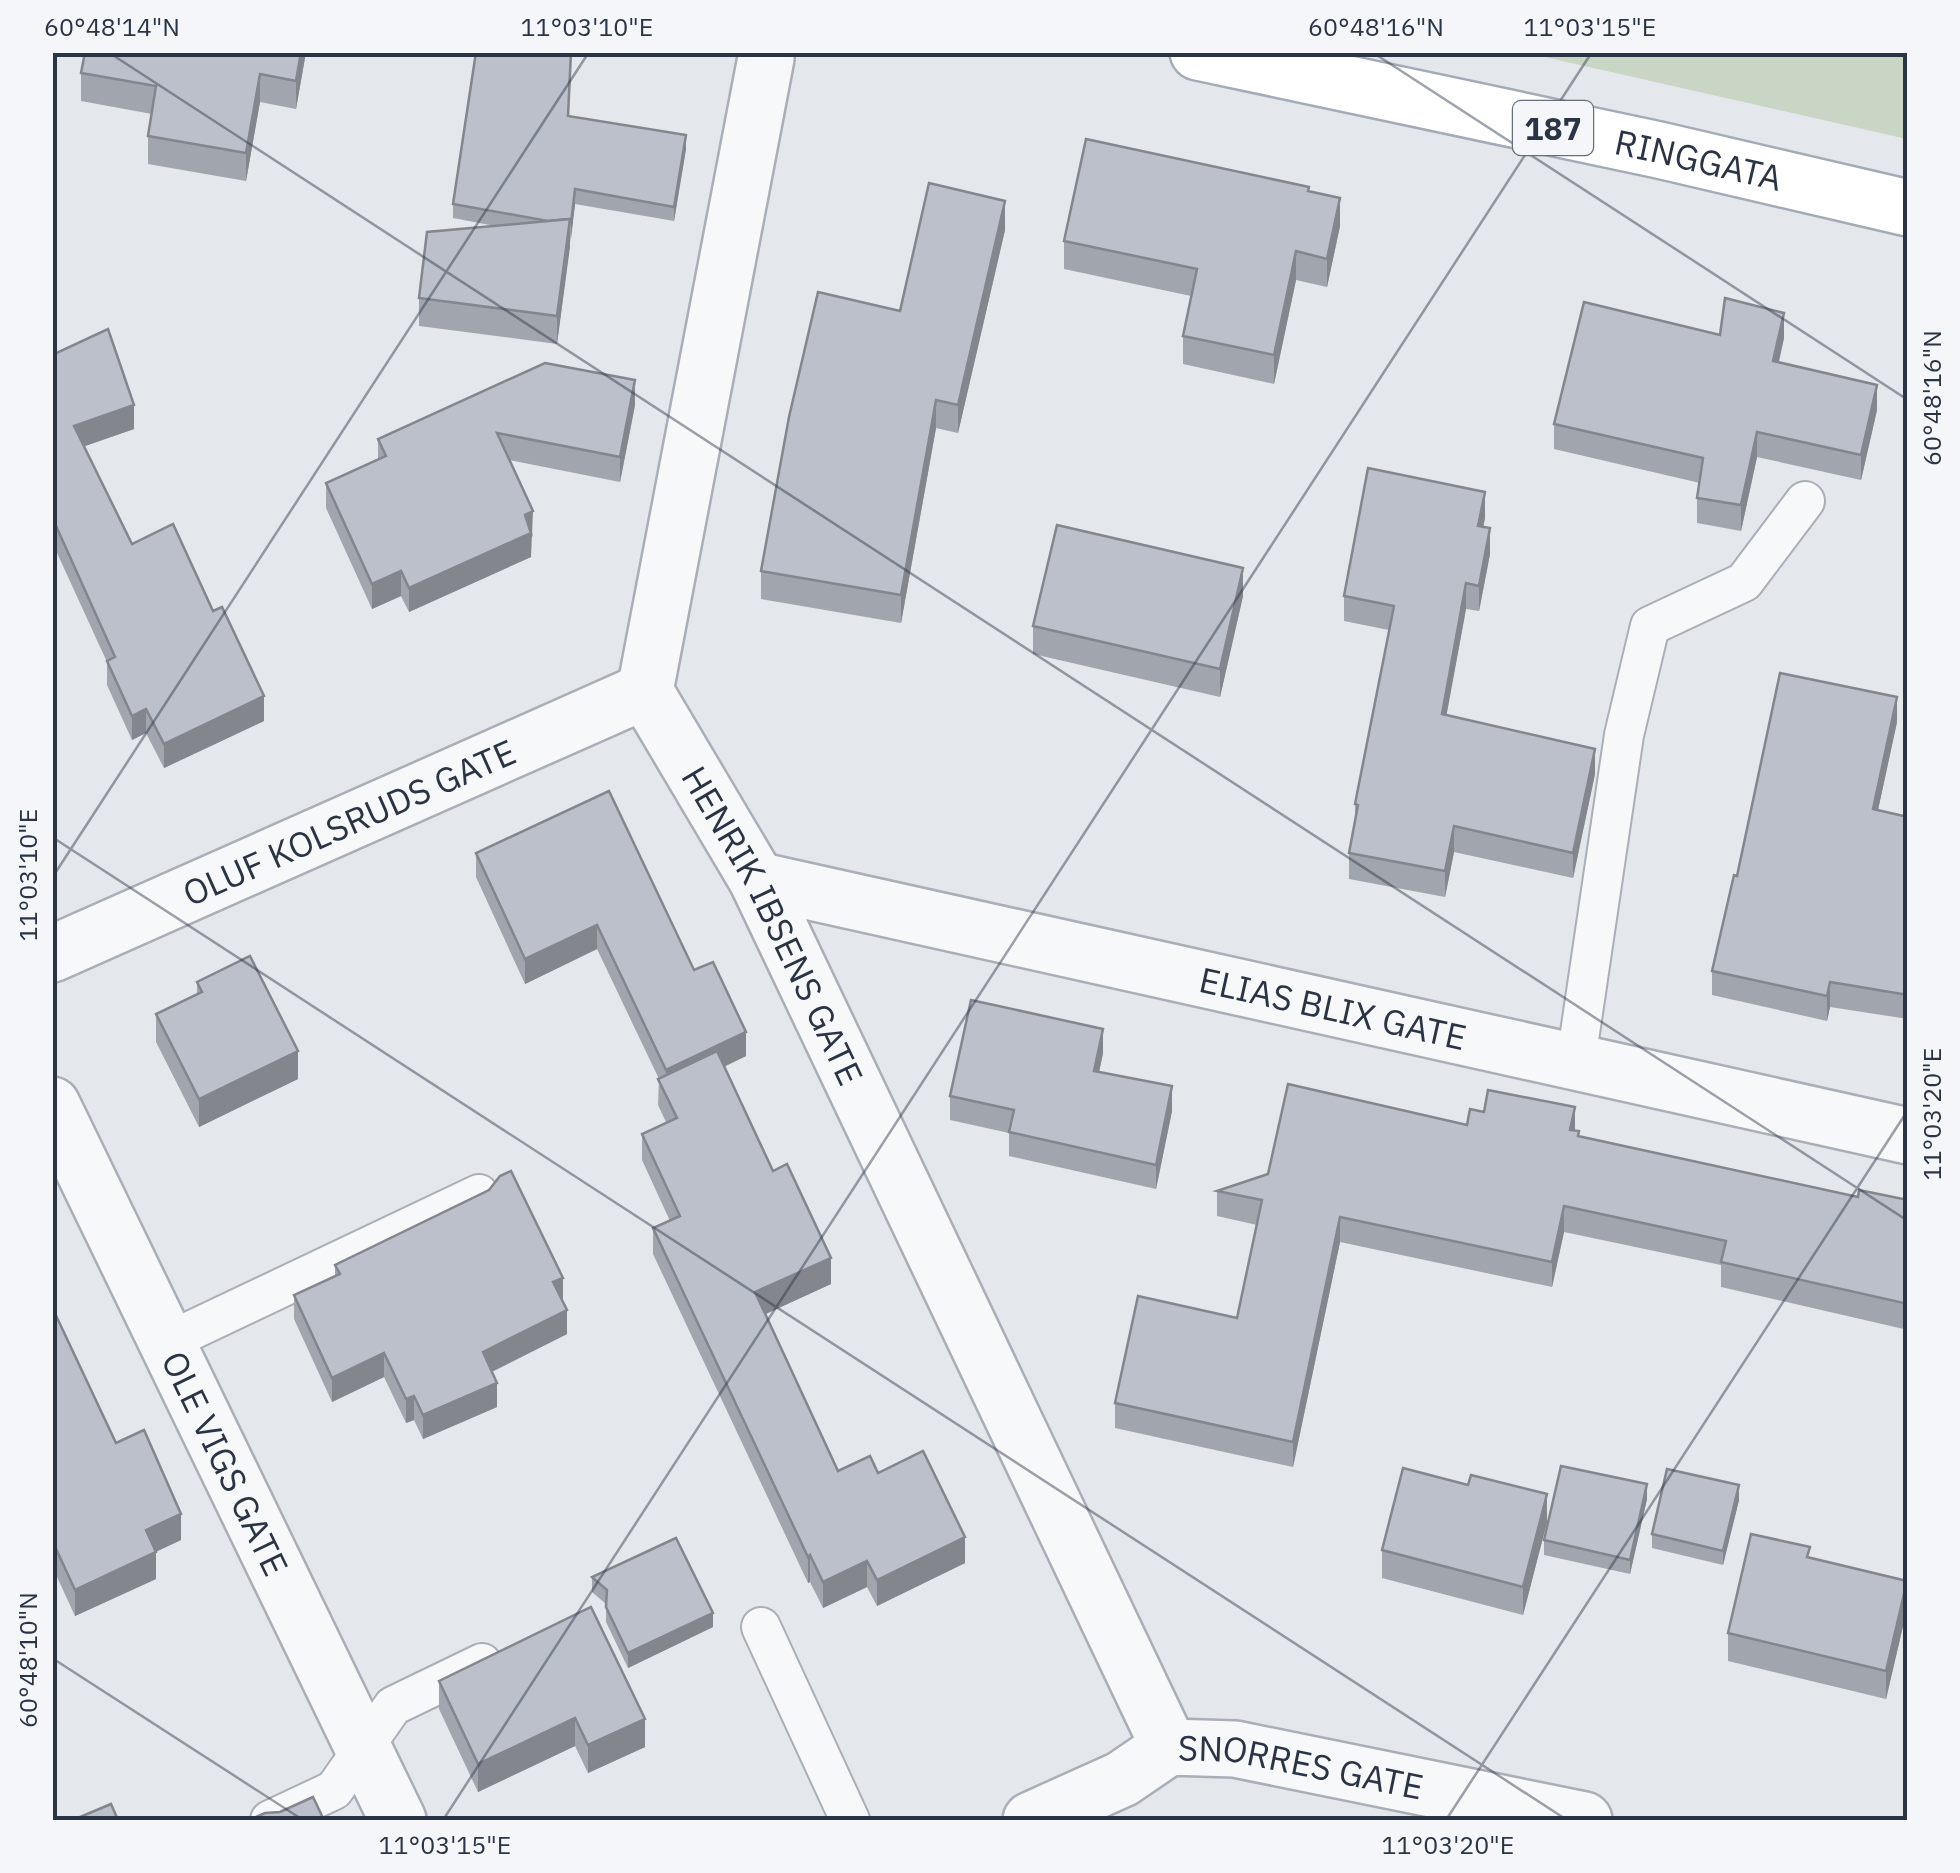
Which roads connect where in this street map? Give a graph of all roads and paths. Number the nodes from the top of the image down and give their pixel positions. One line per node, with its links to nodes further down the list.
1 (1198, 52): 3 (main road, RINGGATA / 187)
2 (766, 58): 5 (street)
3 (1908, 208)
4 (1805, 501): 8 (lane)
5 (645, 691): 6 (street, HENRIK IBSENS GATE); 7 (street, OLUF KOLSRUDS GATE)
6 (756, 880): 8 (street, ELIAS BLIX GATE); 15 (street, HENRIK IBSENS GATE)
7 (52, 954)
8 (1576, 1060): 10 (street, ELIAS BLIX GATE)
9 (52, 1104): 12 (street, OLE VIGS GATE)
10 (1908, 1136)
11 (479, 1194): 12 (lane)
12 (168, 1342): 16 (street, OLE VIGS GATE)
13 (761, 1627): 19 (lane)
14 (516, 1646): 16 (lane)
15 (1168, 1747): 20 (street, SNORRES GATE); 21 (street, SNORRES GATE)
16 (363, 1749): 17 (lane); 18 (street, OLE VIGS GATE)
17 (270, 1820)
18 (398, 1820)
19 (850, 1820)
20 (1031, 1820)
21 (1584, 1820)

